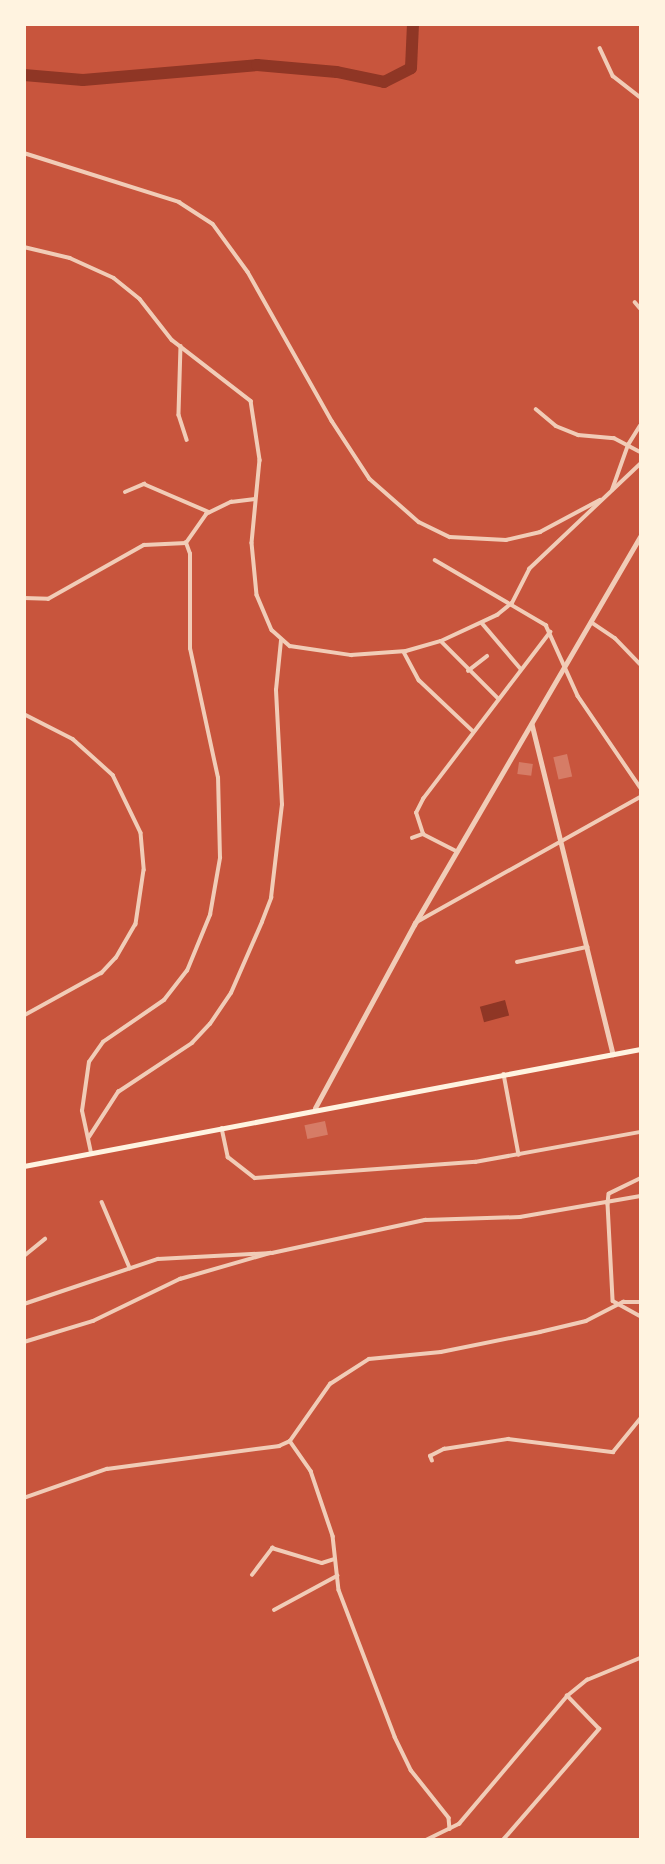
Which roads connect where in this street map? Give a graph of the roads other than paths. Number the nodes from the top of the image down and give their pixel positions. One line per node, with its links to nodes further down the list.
1 (600, 48): 2 (street)
2 (640, 97)
3 (24, 153): 17 (street)
4 (24, 247): 7 (street)
5 (635, 302): 6 (street)
6 (640, 307)
7 (181, 346): 10 (street); 16 (street)
8 (536, 409): 11 (street)
9 (640, 426): 11 (street)
10 (187, 440)
11 (628, 445): 12 (street); 15 (street)
12 (640, 452)
13 (640, 464): 15 (street)
14 (125, 492): 18 (street)
15 (611, 492): 17 (street)
16 (255, 499): 18 (street); 27 (street)
17 (603, 499): 23 (street)
18 (209, 512): 20 (street)
19 (640, 537): 24 (street)
20 (186, 542): 22 (street); 55 (street)
21 (435, 560): 23 (street)
22 (24, 598)
23 (512, 603): 25 (street); 26 (street)
24 (591, 622): 31 (street); 32 (street)
25 (482, 623): 28 (street); 33 (street)
26 (550, 632): 31 (street); 33 (street)
27 (281, 641): 29 (street); 55 (street)
28 (441, 641): 29 (street); 34 (street)
29 (404, 651): 38 (street)
30 (487, 656): 34 (street)
31 (565, 664): 37 (street); 39 (street)
32 (640, 664)
33 (521, 668): 35 (street)
34 (468, 671): 35 (street)
35 (498, 698): 38 (street)
36 (24, 715): 48 (street)
37 (532, 723): 43 (street); 44 (street)
38 (473, 731): 41 (street)
39 (640, 787)
40 (640, 797): 43 (street)
41 (423, 834): 42 (street); 44 (street)
42 (412, 838)
43 (562, 842): 45 (street); 46 (street)
44 (457, 851): 45 (street)
45 (414, 925): 52 (street)
46 (587, 947): 47 (street); 50 (street)
47 (517, 962)
48 (24, 1016)
49 (640, 1049): 50 (main road)
50 (613, 1054): 51 (main road)
51 (504, 1074): 52 (main road); 57 (street)
52 (315, 1108): 53 (main road)
53 (222, 1128): 56 (main road); 57 (street)
54 (640, 1132): 57 (street)
55 (89, 1138): 56 (street)
56 (91, 1153): 58 (main road)
57 (519, 1155)
58 (24, 1166)
59 (640, 1179): 62 (street)
60 (640, 1196): 62 (street)
61 (102, 1202): 66 (street)
62 (608, 1204): 64 (street); 69 (street)
63 (45, 1239): 65 (street)
64 (272, 1252): 66 (street); 71 (street)
65 (24, 1256)
66 (130, 1268): 68 (street)
67 (640, 1302): 69 (street)
68 (24, 1304)
69 (617, 1306): 70 (street); 73 (street)
70 (640, 1315)
71 (24, 1342)
72 (640, 1419): 74 (street)
73 (290, 1441): 75 (street); 76 (street)
74 (432, 1461)
75 (24, 1498)
76 (334, 1559): 77 (street); 78 (street)
77 (252, 1575)
78 (337, 1576): 79 (street); 82 (street)
79 (274, 1609)
80 (640, 1658): 81 (street)
81 (567, 1696): 82 (street); 84 (street)
82 (450, 1829): 83 (street)
83 (426, 1839)
84 (503, 1839)

